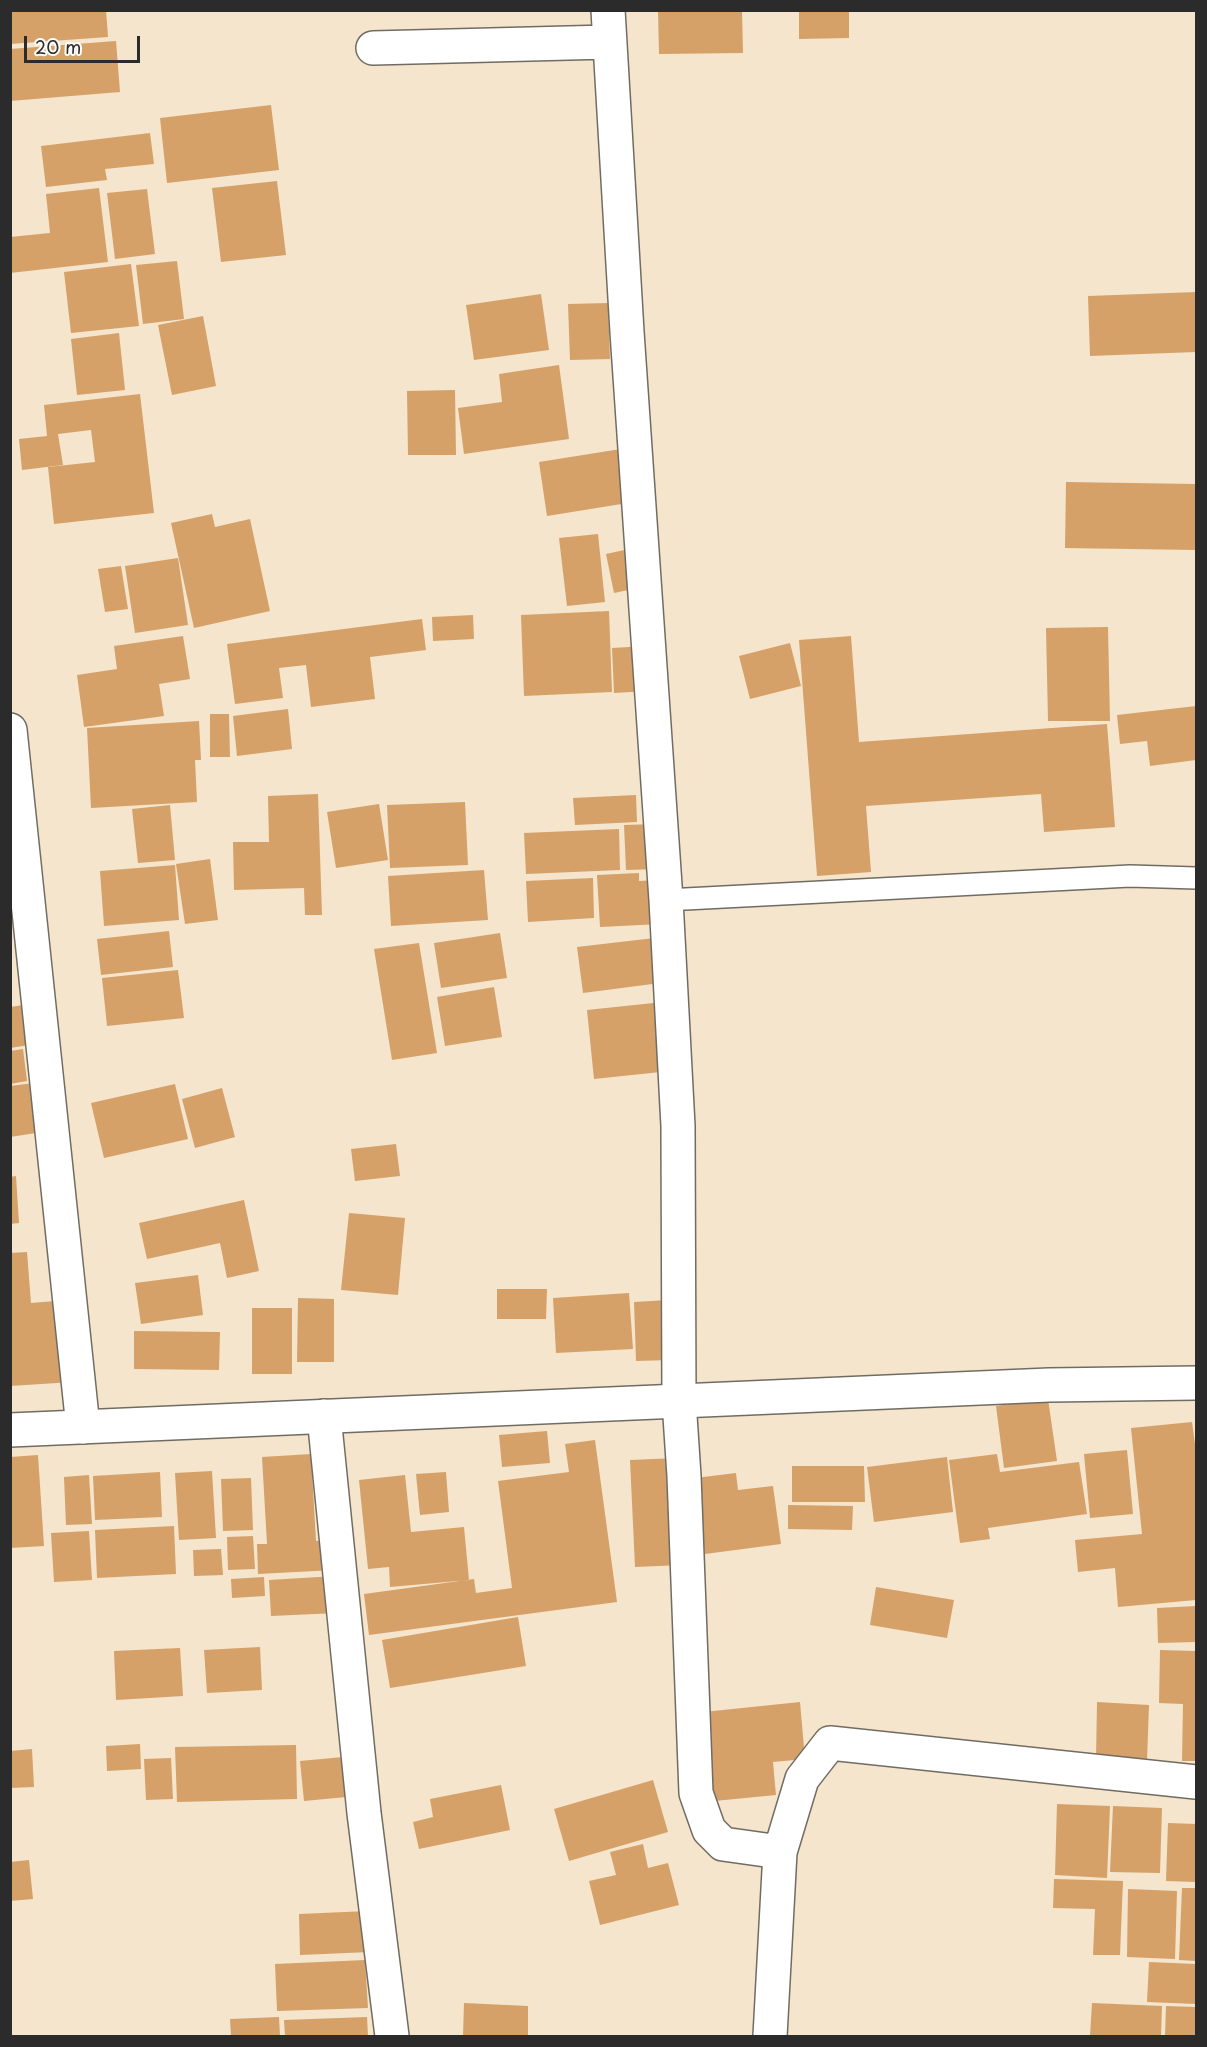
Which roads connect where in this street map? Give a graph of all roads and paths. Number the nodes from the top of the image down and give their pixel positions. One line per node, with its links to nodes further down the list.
1 (608, 26): 2 (street); 5 (street)
2 (373, 48)
3 (10, 730): 9 (street)
4 (1197, 878): 5 (lane)
5 (666, 900): 7 (street)
6 (1197, 1383): 7 (street)
7 (679, 1401): 8 (street); 12 (street)
8 (324, 1416): 9 (street); 13 (street)
9 (83, 1427): 10 (street)
10 (10, 1430)
11 (1197, 1782): 12 (street)
12 (780, 1852): 14 (street)
13 (392, 2037)
14 (770, 2037)

